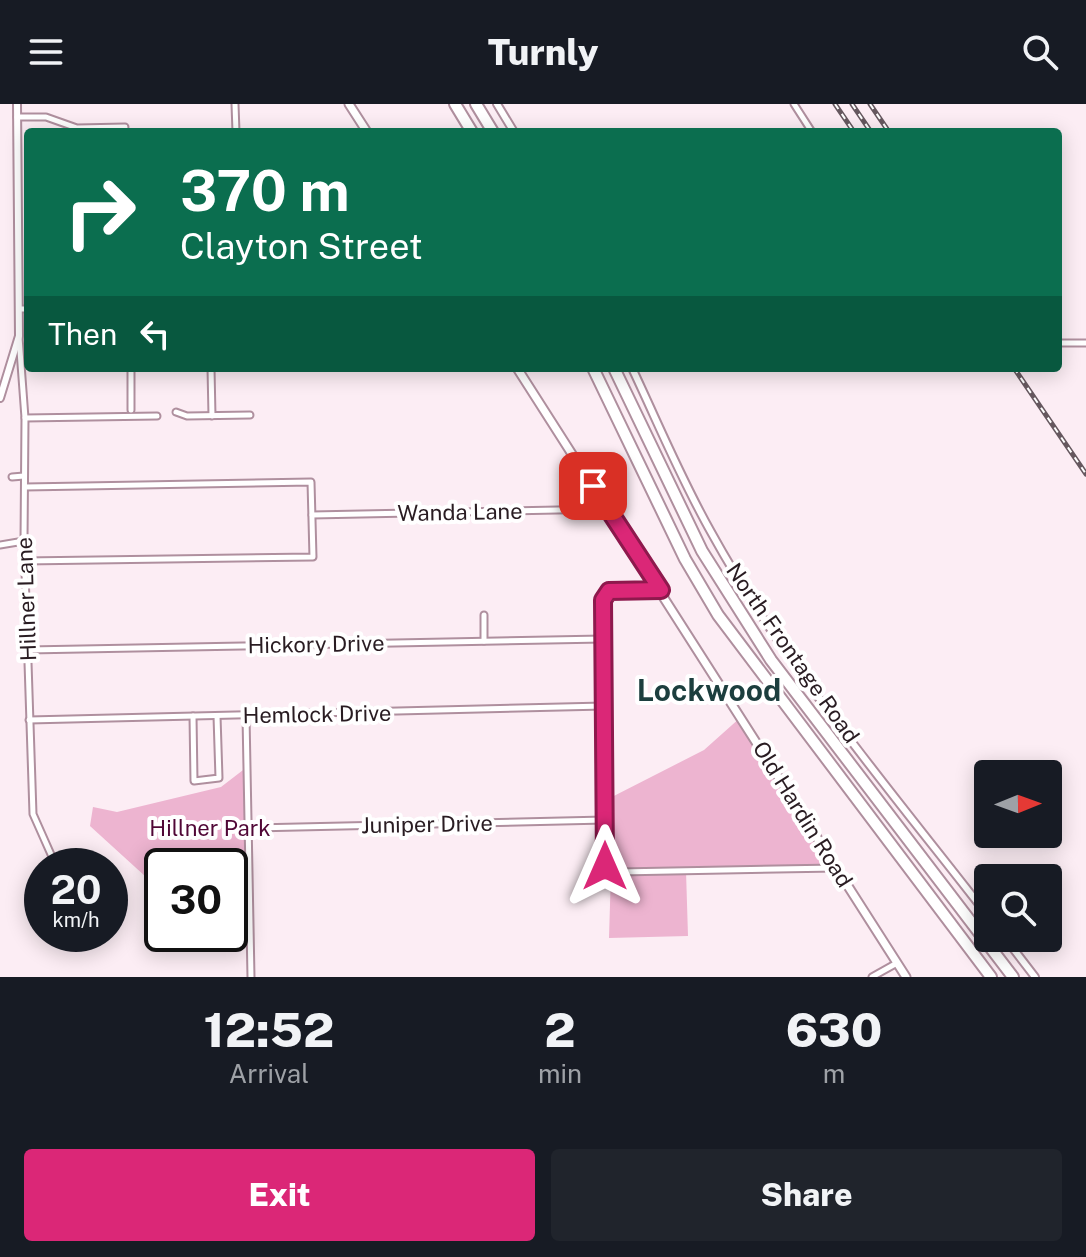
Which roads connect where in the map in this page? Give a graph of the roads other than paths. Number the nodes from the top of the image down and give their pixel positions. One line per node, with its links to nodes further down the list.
1 (17, 104): 8 (street)
2 (235, 104): 10 (street)
3 (349, 104): 11 (main road)
4 (455, 104): 12 (highway)
5 (476, 104): 13 (highway)
6 (497, 104): 14 (street)
7 (794, 104): 15 (street)
8 (17, 117): 9 (street); 16 (street)
9 (125, 127)
10 (236, 128)
11 (364, 128)
12 (470, 128)
13 (491, 128)
14 (512, 128)
15 (809, 128)
16 (24, 309): 17 (street)
17 (19, 336): 26 (street); 32 (street, Hillner Lane)
18 (1062, 343): 19 (street)
19 (1086, 343)
20 (131, 372): 27 (street)
21 (211, 372): 31 (street)
22 (520, 372): 36 (main road, Old Hardin Road)
23 (595, 372): 61 (highway)
24 (616, 372): 62 (highway)
25 (634, 372): 55 (street, North Frontage Road)
26 (0, 398)
27 (131, 410)
28 (176, 412): 31 (street)
29 (250, 415): 31 (street)
30 (157, 416): 32 (street)
31 (212, 416)
32 (25, 418): 33 (street, Hillner Lane)
33 (24, 476): 34 (street); 35 (street, Hillner Lane)
34 (12, 477)
35 (25, 487): 37 (street); 38 (street, Hillner Lane)
36 (609, 509): 37 (street, Wanda Lane); 41 (main road, Old Hardin Road)
37 (312, 515): 40 (street)
38 (24, 541): 39 (street); 40 (street, Hillner Lane)
39 (0, 545)
40 (24, 561): 45 (street, Hillner Lane)
41 (661, 590): 43 (street); 54 (main road, Old Hardin Road)
42 (484, 615): 44 (street)
43 (603, 639): 44 (street, Hickory Drive); 46 (street)
44 (484, 641): 45 (street, Hickory Drive)
45 (28, 650): 50 (street, Hillner Lane)
46 (604, 706): 49 (street, Hemlock Drive); 51 (street)
47 (193, 716): 48 (street, Hemlock Drive); 48 (street); 50 (street, Hemlock Drive)
48 (217, 716): 49 (street, Hemlock Drive)
49 (246, 716): 52 (street)
50 (29, 720): 53 (street, Hillner Lane)
51 (605, 820): 52 (street, Juniper Drive); 54 (street)
52 (249, 828): 58 (street)
53 (48, 848)
54 (837, 868): 57 (main road, Old Hardin Road)
55 (974, 898)
56 (1016, 952): 63 (street)
57 (897, 963): 59 (street); 60 (main road, Old Hardin Road)
58 (251, 977)
59 (872, 977)
60 (906, 977)
61 (991, 977)
62 (1013, 977)
63 (1035, 977)

